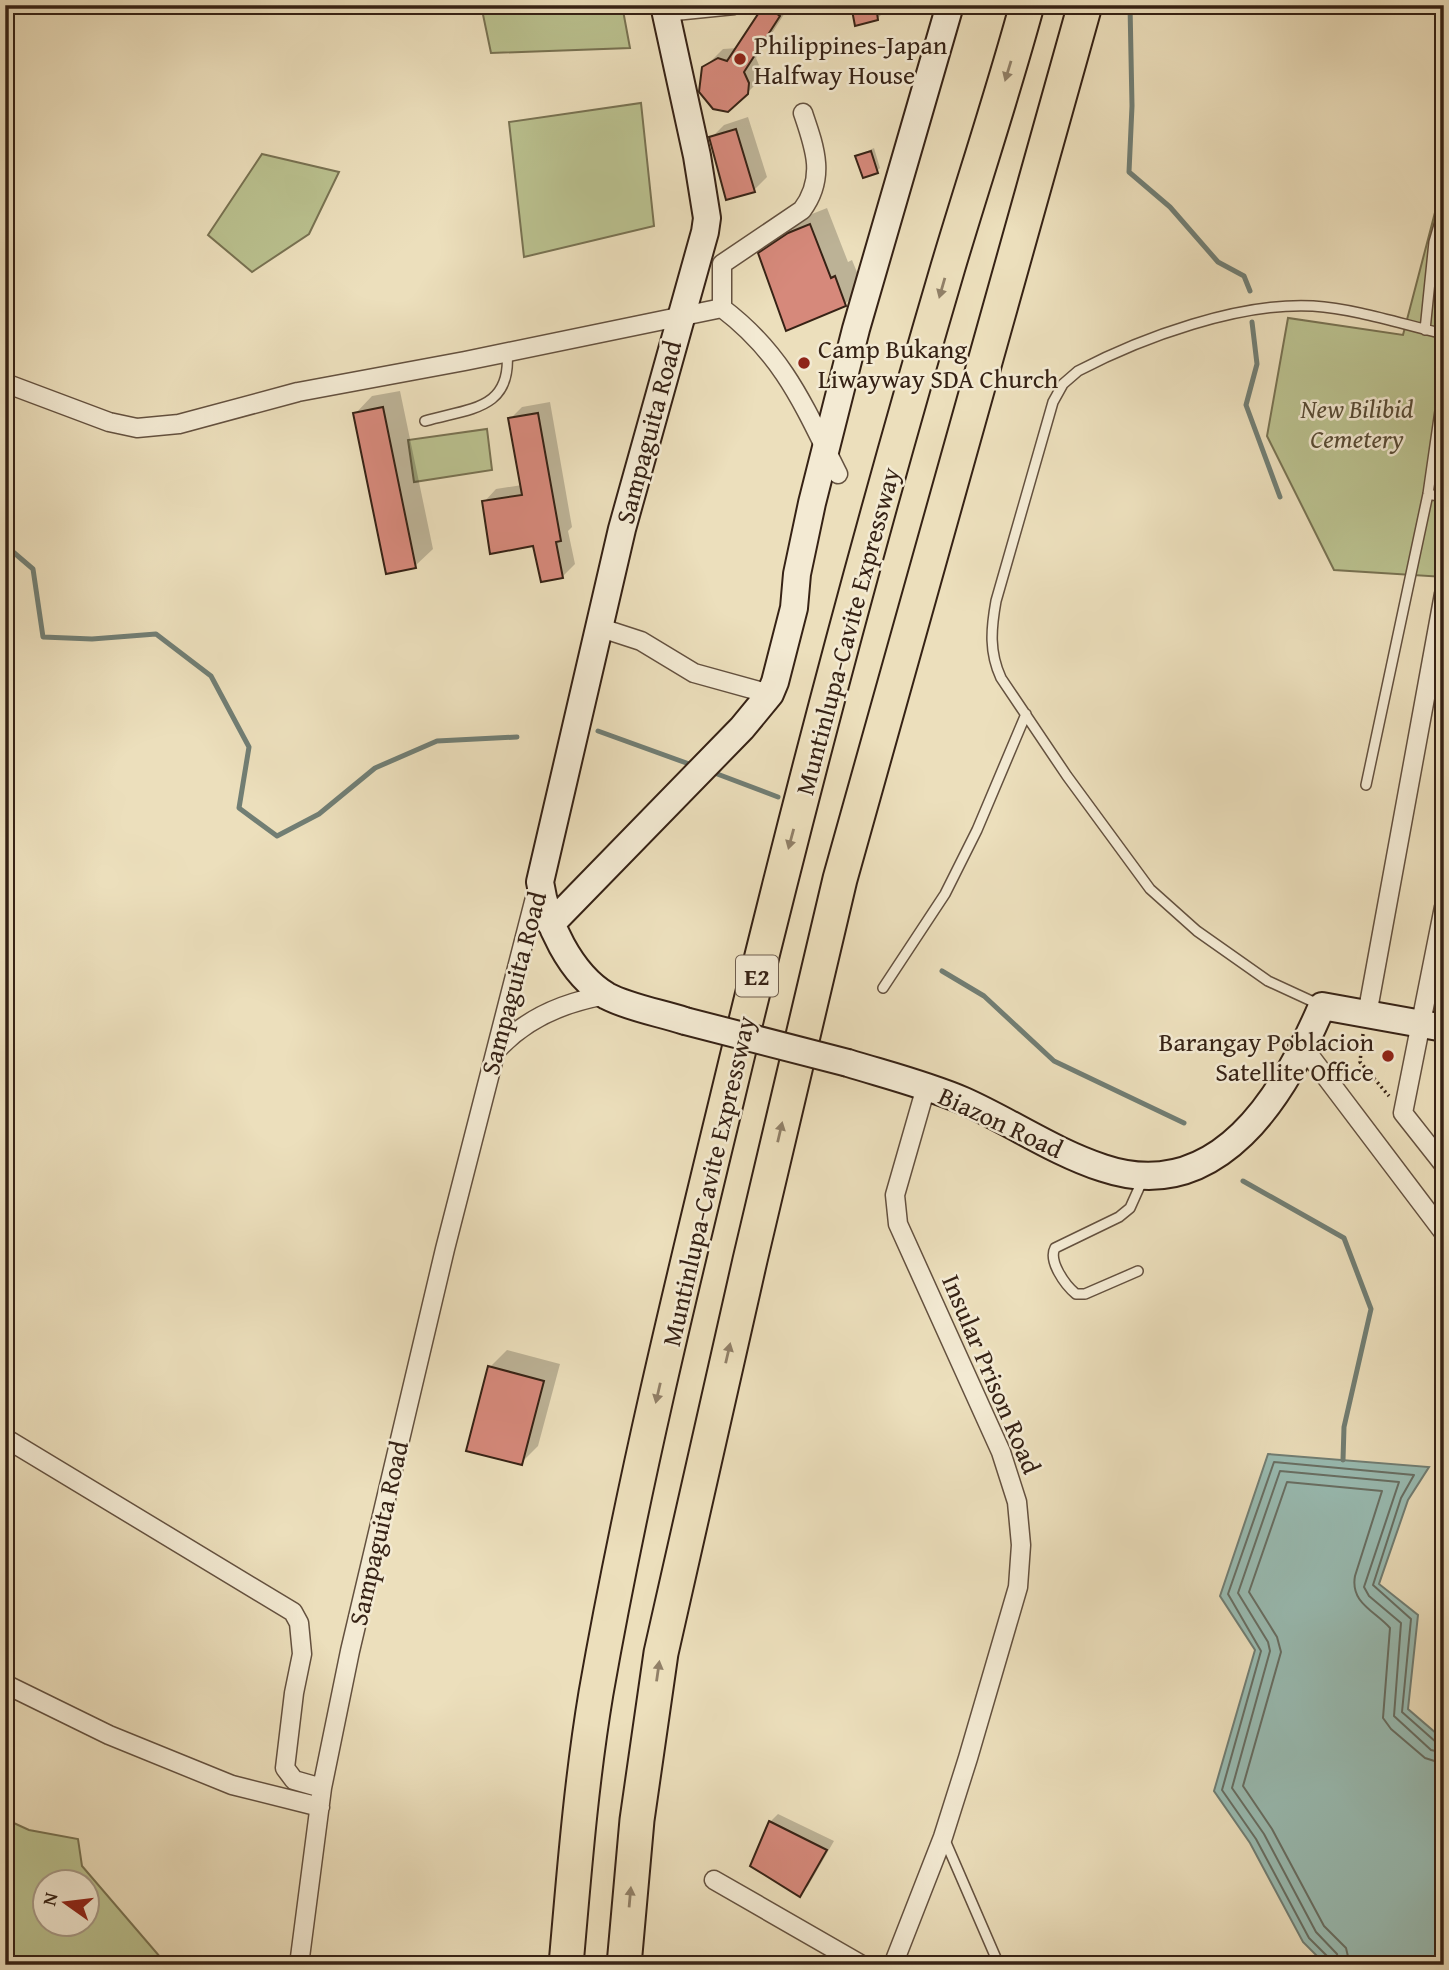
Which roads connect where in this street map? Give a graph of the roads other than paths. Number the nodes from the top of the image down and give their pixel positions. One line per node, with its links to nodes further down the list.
1 (734, 5): 5 (street)
2 (950, 5): 18 (street)
3 (1027, 5): 51 (highway, Muntinlupa-Cavite Expressway / E2, one-way to 51)
4 (1085, 5): 52 (highway, E2, one-way to 4)
5 (665, 9): 8 (street, Sampaguita Road)
6 (803, 113): 9 (street)
7 (1444, 208): 12 (lane)
8 (699, 250): 9 (street); 11 (street, Sampaguita Road)
9 (722, 264): 10 (street)
10 (722, 307): 11 (street); 18 (street)
11 (681, 314): 14 (street); 23 (street, Sampaguita Road)
12 (1425, 330): 13 (lane); 25 (lane)
13 (1444, 334)
14 (507, 352): 15 (street); 17 (lane)
15 (5, 383)
16 (1444, 383): 20 (lane)
17 (425, 421)
18 (826, 449): 19 (street); 24 (street)
19 (838, 474)
20 (1428, 494): 21 (lane); 26 (lane)
21 (1444, 497)
22 (1444, 594): 35 (street)
23 (598, 627): 24 (street); 27 (street, Sampaguita Road)
24 (771, 694): 30 (street)
25 (1026, 714): 32 (lane); 34 (lane)
26 (1366, 785)
27 (540, 881): 30 (street, Biazon Road); 38 (street, Sampaguita Road)
28 (1444, 907): 29 (street)
29 (1443, 913): 31 (street)
30 (551, 924): 33 (street, Biazon Road)
31 (1438, 965): 36 (street)
32 (883, 988)
33 (607, 995): 38 (street); 39 (street, Biazon Road, bridge)
34 (1322, 1006): 35 (street); 37 (street, Biazon Road)
35 (1367, 1015): 36 (street)
36 (1432, 1026): 40 (street)
37 (1304, 1048): 41 (street, Biazon Road); 42 (street)
38 (494, 1053): 46 (street, Sampaguita Road)
39 (926, 1087): 41 (street, Biazon Road); 48 (street, Insular Prison Road)
40 (1444, 1165)
41 (1146, 1174): 43 (lane)
42 (1444, 1233)
43 (1138, 1271)
44 (5, 1438): 46 (street)
45 (5, 1684): 47 (street)
46 (322, 1787): 47 (street, Sampaguita Road)
47 (320, 1807): 50 (street, Sampaguita Road)
48 (943, 1837): 54 (street, Insular Prison Road); 55 (lane)
49 (714, 1880): 53 (street)
50 (299, 1965)
51 (566, 1965)
52 (624, 1965)
53 (862, 1965)
54 (893, 1965)
55 (999, 1965)

